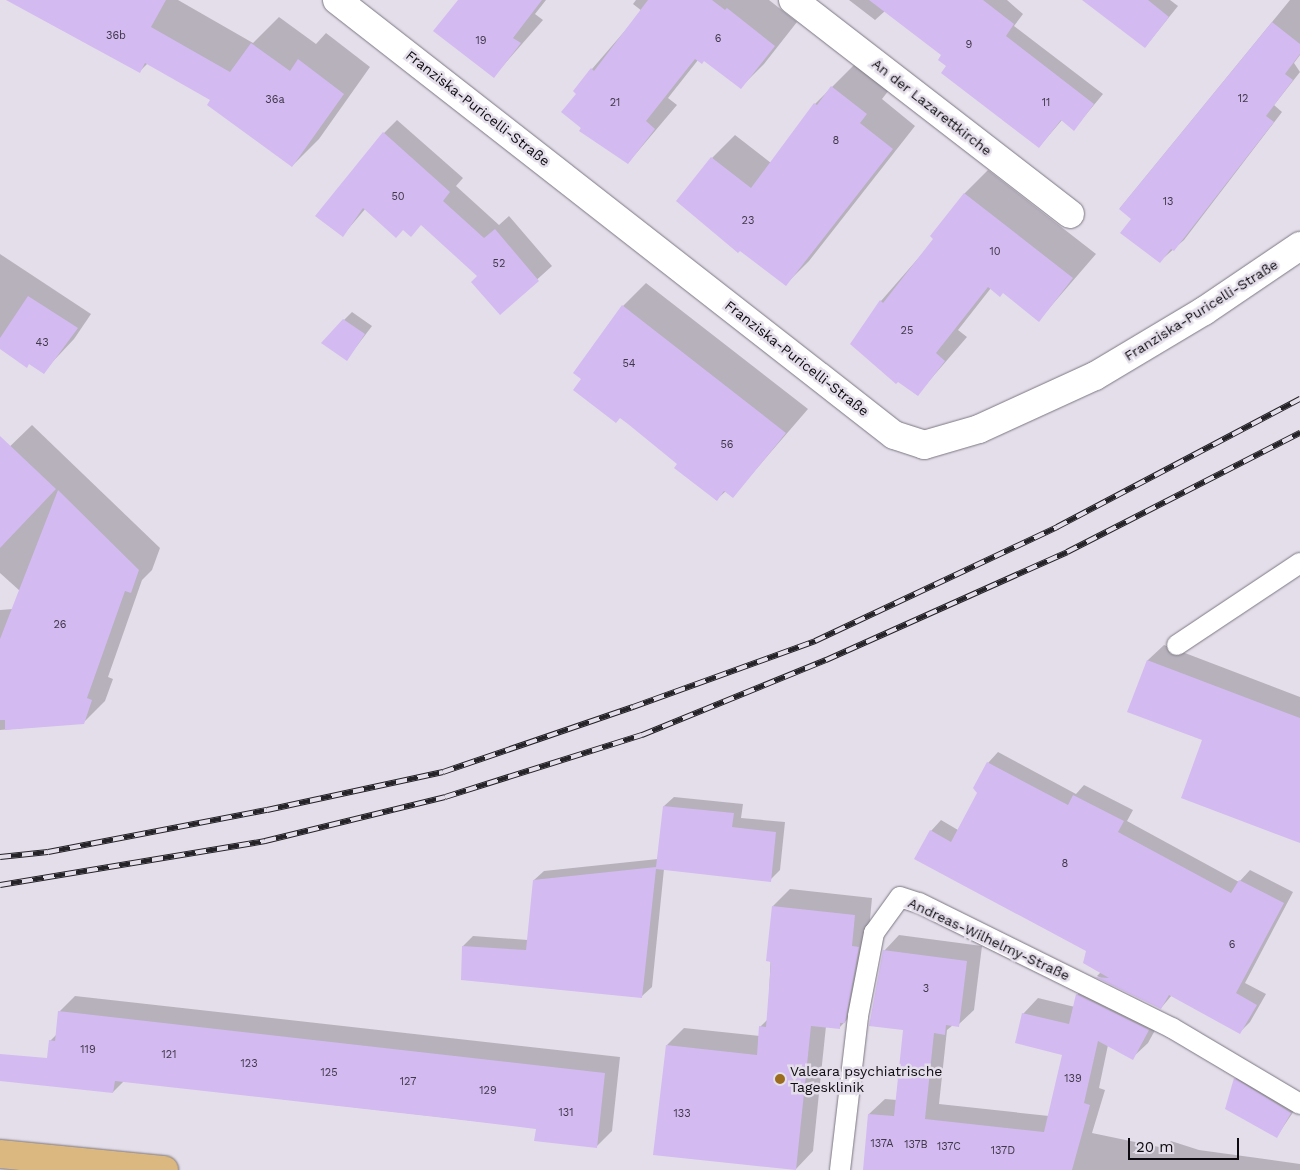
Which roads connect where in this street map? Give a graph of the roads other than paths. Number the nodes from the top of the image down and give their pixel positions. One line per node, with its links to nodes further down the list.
1 (337, 0): 4 (street, Franziska-Puricelli-Straße)
2 (793, 0): 3 (street, An der Lazarettkirche)
3 (1070, 214)
4 (1300, 246)
5 (1300, 563): 6 (lane)
6 (1177, 645)
7 (1300, 1104): 11 (lane, Andreas-Wilhelmy-Straße)
8 (0, 1154): 9 (main road)
9 (100, 1167): 10 (main road)
10 (164, 1170)
11 (840, 1170)

